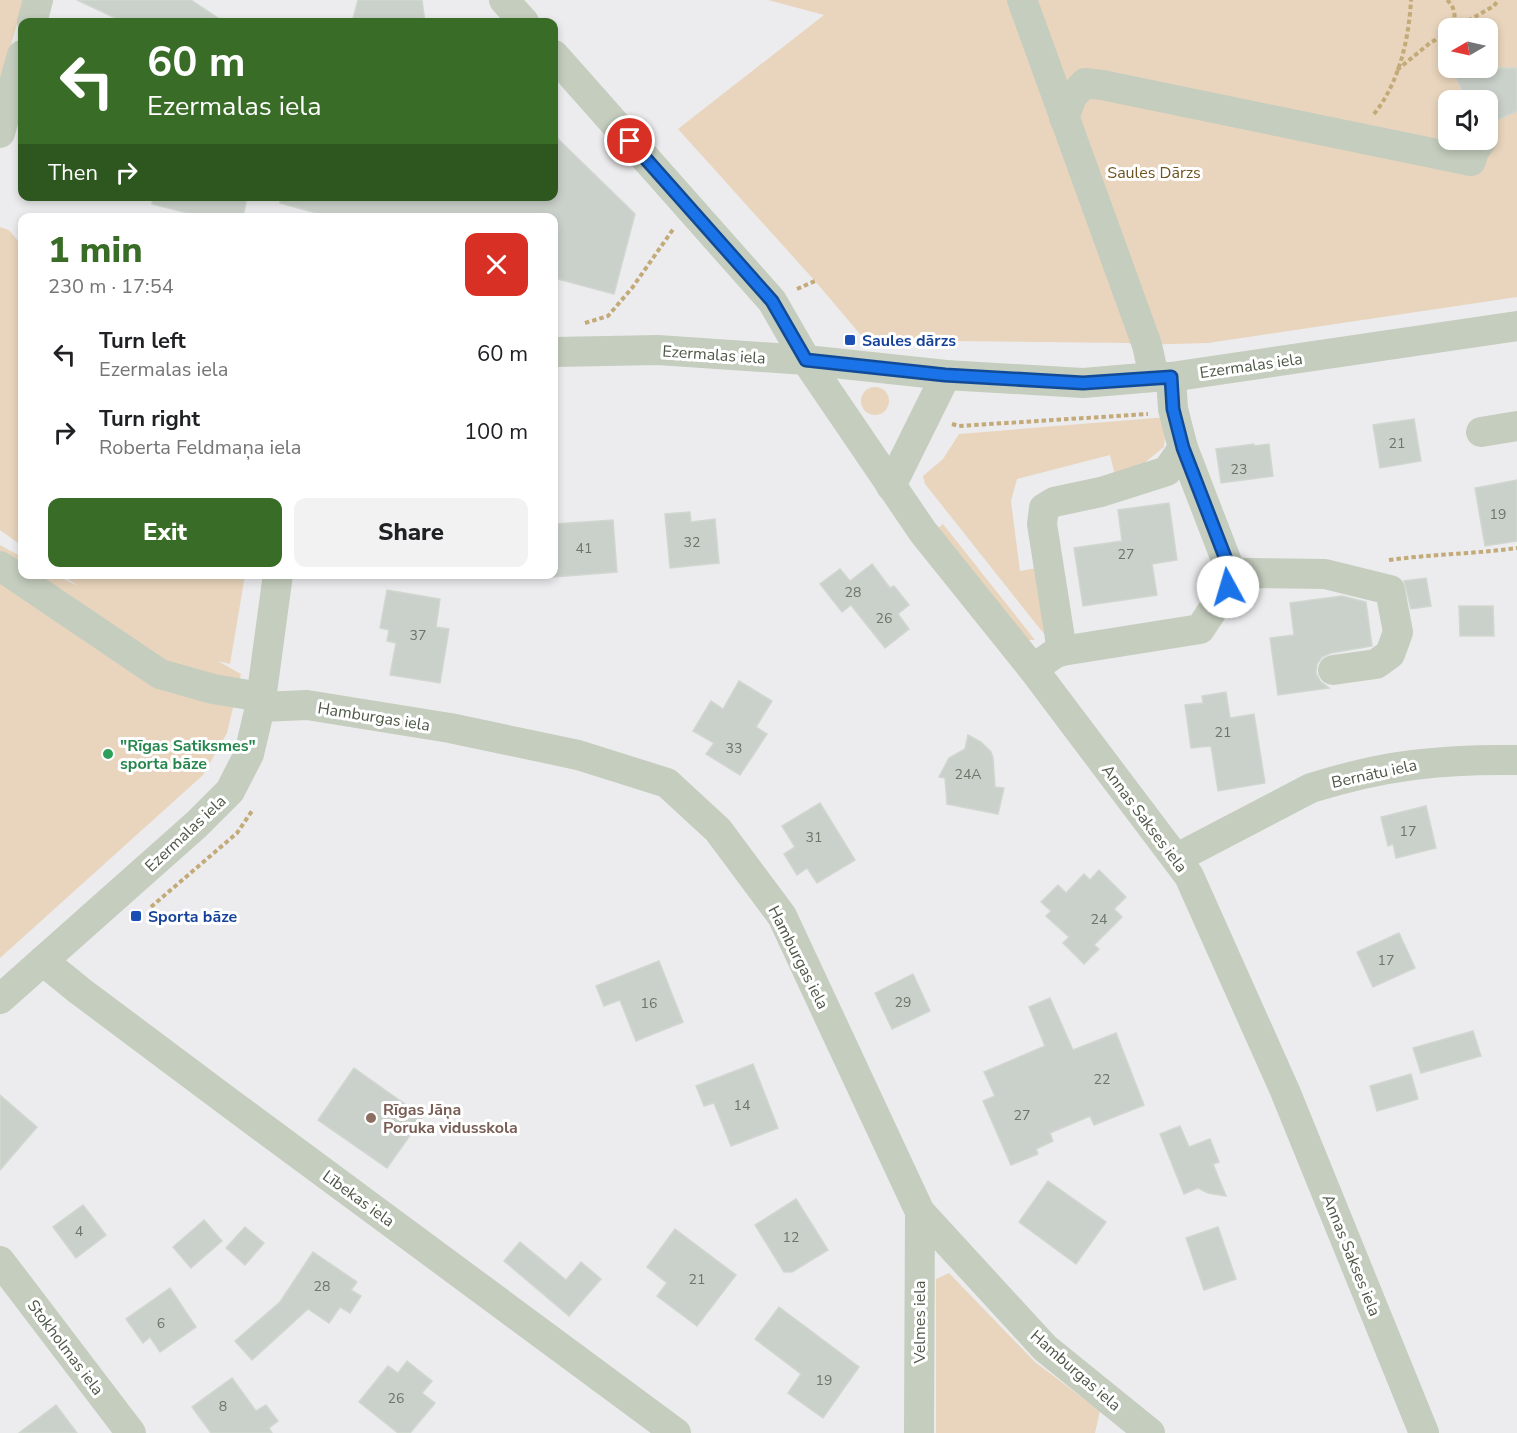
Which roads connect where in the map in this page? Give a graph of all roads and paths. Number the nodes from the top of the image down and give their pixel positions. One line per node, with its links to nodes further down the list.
1 (38, 0): 7 (street)
2 (504, 0): 8 (street)
3 (1022, 0): 16 (street)
4 (1411, 0): 14 (path)
5 (1447, 0): 9 (path)
6 (1498, 0): 10 (path)
7 (33, 18)
8 (520, 18)
9 (1456, 18)
10 (1472, 18)
11 (1438, 38): 14 (path)
12 (558, 60): 23 (street, Annas Sakses iela)
13 (18, 69): 17 (street)
14 (1397, 70): 15 (path)
15 (1387, 98)
16 (1064, 118): 18 (street); 25 (street)
17 (0, 132)
18 (1474, 150)
19 (676, 224): 20 (path)
20 (585, 323)
21 (1517, 326): 25 (street, Ezermalas iela)
22 (558, 352): 23 (street, Ezermalas iela)
23 (806, 360): 24 (street, Ezermalas iela); 29 (street, Annas Sakses iela)
24 (945, 375): 25 (street, Ezermalas iela); 29 (street)
25 (1162, 377): 28 (street)
26 (1517, 426): 27 (street)
27 (1481, 432)
28 (1183, 448): 33 (street); 37 (street)
29 (891, 486): 38 (street, Annas Sakses iela)
30 (1517, 548): 31 (path)
31 (1383, 561)
32 (0, 566): 34 (street, Hamburgas iela)
33 (1232, 575): 37 (street); 39 (street)
34 (18, 578)
35 (19, 579): 40 (street, Hamburgas iela)
36 (277, 579): 40 (street, Ezermalas iela)
37 (1062, 651): 38 (street)
38 (1033, 669): 42 (street, Annas Sakses iela)
39 (1333, 670)
40 (260, 702): 43 (street, Ezermalas iela); 45 (street, Hamburgas iela)
41 (1517, 760): 42 (street, Bernātu iela)
42 (1177, 858): 51 (street, Annas Sakses iela)
43 (43, 961): 44 (street, Ezermalas iela); 48 (street, Lībekas iela)
44 (0, 999)
45 (920, 1212): 49 (street, Velmes iela); 50 (street, Hamburgas iela)
46 (0, 1261): 47 (street, Stokholmas iela)
47 (132, 1433)
48 (676, 1433)
49 (919, 1433)
50 (1150, 1433)
51 (1424, 1433)

